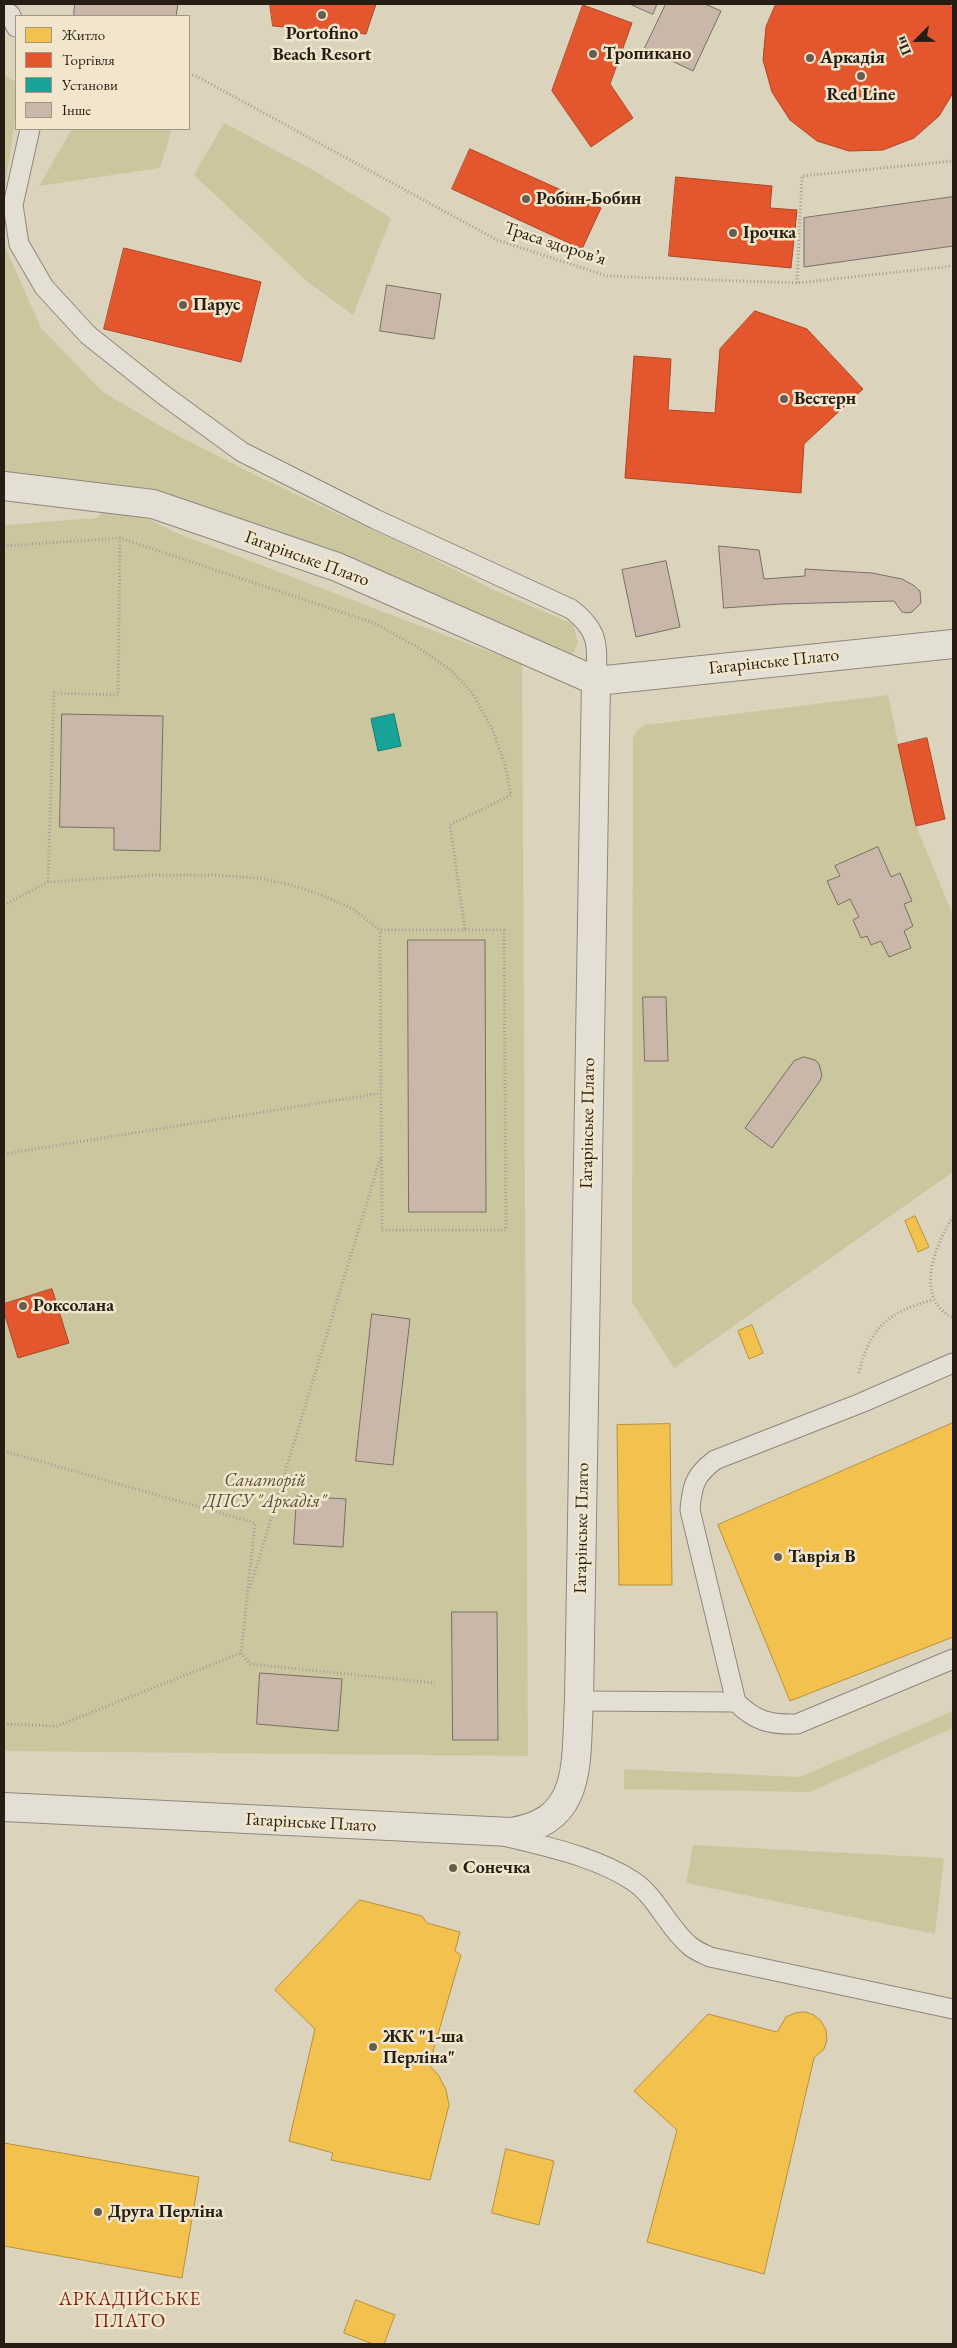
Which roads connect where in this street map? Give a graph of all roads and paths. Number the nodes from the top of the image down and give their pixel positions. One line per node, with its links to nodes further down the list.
1 (4, 12): 2 (lane)
2 (15, 25)
3 (190, 74): 7 (path, Траса здоров’я)
4 (30, 130): 12 (lane)
5 (953, 161): 7 (path)
6 (953, 266): 7 (path, Траса здоров’я)
7 (797, 283)
8 (4, 486): 12 (street, Гагарінське Плато)
9 (120, 538): 10 (path); 13 (path); 16 (path)
10 (4, 546)
11 (953, 644): 12 (street, Гагарінське Плато)
12 (596, 681): 30 (street, Гагарінське Плато)
13 (48, 882): 14 (path); 15 (path)
14 (4, 905)
15 (380, 930): 16 (path); 17 (path)
16 (465, 930): 18 (path)
17 (381, 1093): 18 (path); 19 (path)
18 (382, 1153): 26 (path)
19 (4, 1154)
20 (953, 1217): 21 (path)
21 (933, 1300): 22 (path); 24 (path)
22 (953, 1318)
23 (953, 1363): 24 (lane)
24 (861, 1403): 31 (lane)
25 (4, 1451): 26 (path)
26 (247, 1596): 27 (path)
27 (241, 1653): 29 (path); 32 (path)
28 (953, 1659): 31 (lane)
29 (435, 1683)
30 (579, 1701): 31 (lane); 34 (street, Гагарінське Плато)
31 (736, 1702)
32 (4, 1724)
33 (4, 1807): 34 (street, Гагарінське Плато)
34 (491, 1832): 35 (lane)
35 (953, 2009)

